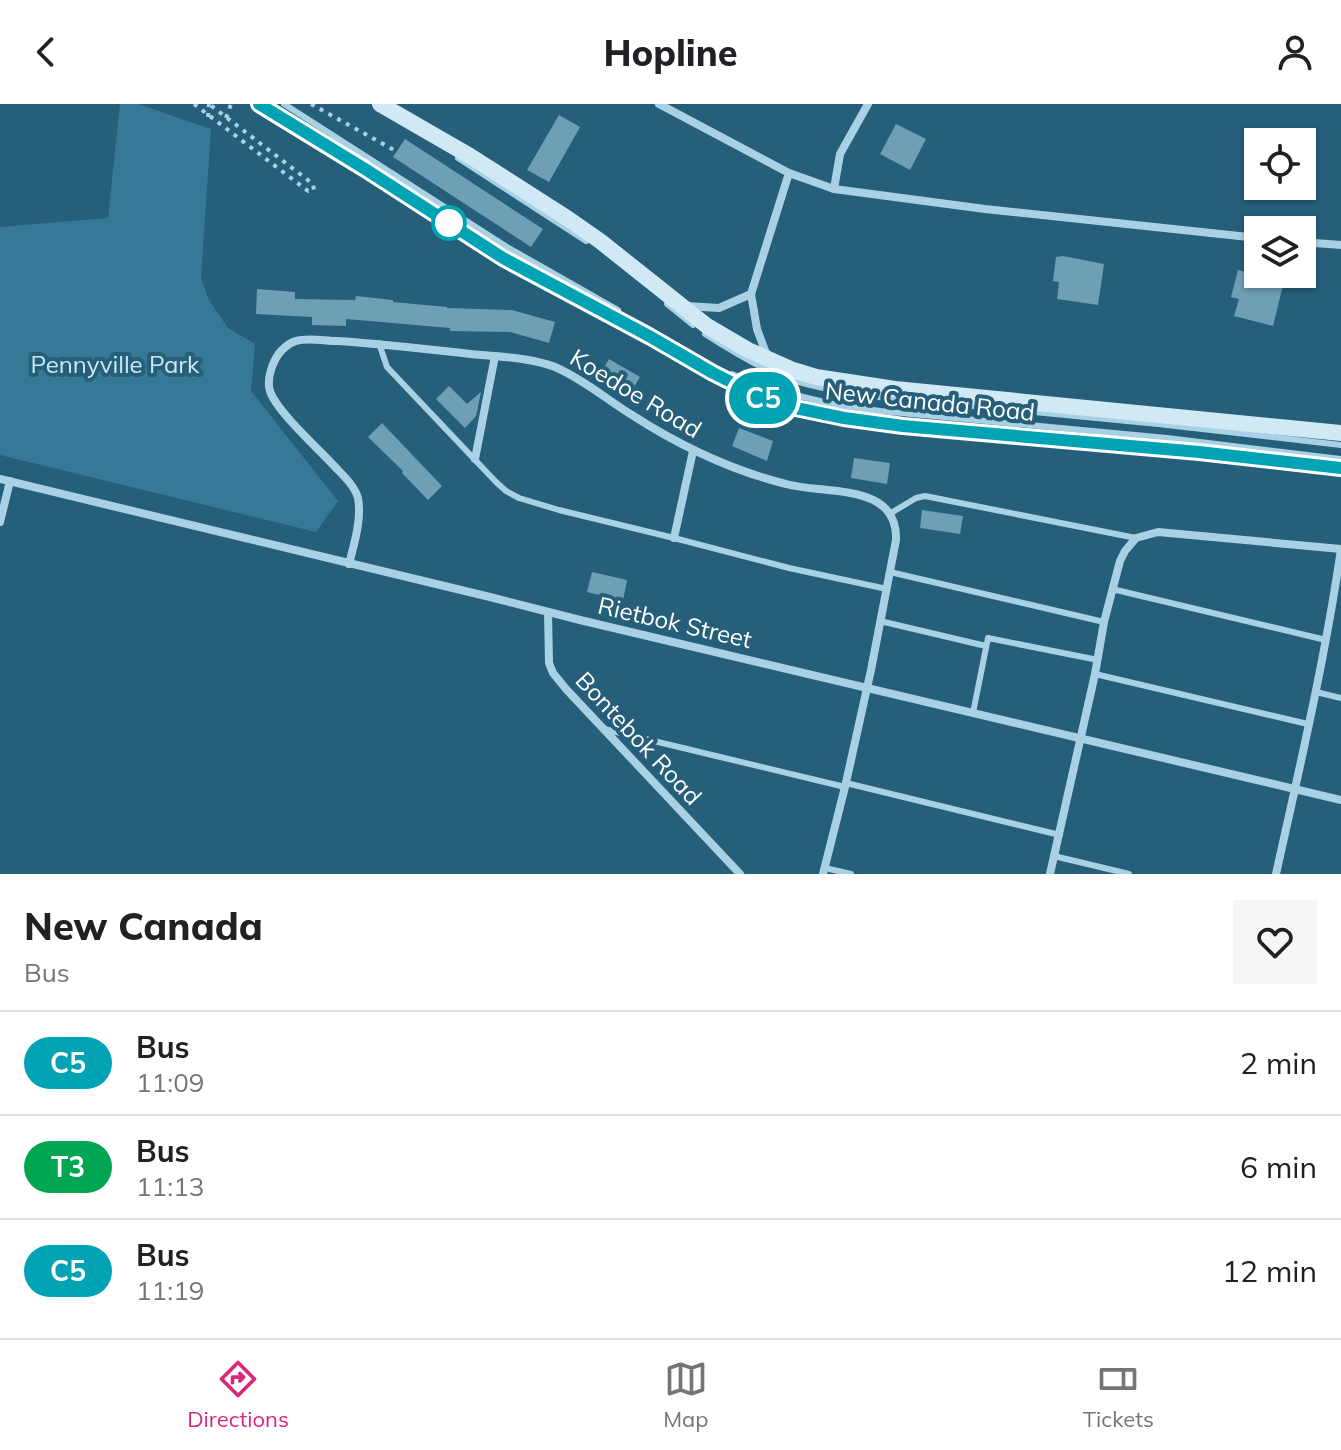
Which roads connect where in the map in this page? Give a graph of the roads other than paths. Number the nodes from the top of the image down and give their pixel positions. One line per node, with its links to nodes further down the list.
1 (259, 104): 22 (main road, New Canada Road)
2 (284, 104): 21 (lane, New Canada Road)
3 (369, 104): 18 (lane, New Canada Road)
4 (380, 104): 13 (main road, New Canada Road)
5 (659, 104): 7 (street)
6 (868, 104): 8 (street)
7 (789, 173): 8 (street); 12 (street)
8 (834, 189): 9 (street)
9 (1244, 237)
10 (1316, 243): 11 (street)
11 (1341, 245)
12 (751, 294): 13 (street); 16 (street)
13 (681, 306): 16 (main road, New Canada Road)
14 (379, 343): 15 (street, Koedoe Road); 20 (lane); 30 (street, Koedoe Road)
15 (495, 356): 19 (street, Koedoe Road); 20 (street)
16 (769, 361): 17 (main road, New Canada Road)
17 (1341, 433)
18 (1341, 445)
19 (693, 451): 25 (street, Koedoe Road); 27 (street)
20 (475, 459): 27 (lane)
21 (1341, 459)
22 (1341, 468)
23 (0, 479): 24 (street, Rietbok Street)
24 (10, 481): 26 (street); 30 (street, Rietbok Street)
25 (891, 513): 28 (lane); 31 (street)
26 (0, 522)
27 (674, 538): 32 (lane)
28 (1136, 538): 29 (street); 33 (street)
29 (1341, 549): 34 (street)
30 (349, 564): 35 (street, Rietbok Street)
31 (890, 572): 32 (street); 37 (lane)
32 (887, 589): 36 (street)
33 (1112, 589): 37 (street); 38 (lane)
34 (1337, 611): 38 (street)
35 (548, 612): 42 (street, Rietbok Street); 47 (street, Bontebok Road)
36 (880, 621): 39 (lane); 42 (street)
37 (1104, 622): 40 (street)
38 (1326, 640): 43 (street)
39 (986, 646): 40 (lane); 45 (lane)
40 (1098, 660): 41 (street)
41 (1095, 674): 46 (lane); 48 (street)
42 (867, 688): 45 (street, Rietbok Street); 49 (street)
43 (1316, 692): 44 (lane); 46 (street)
44 (1341, 698)
45 (973, 713): 48 (street, Rietbok Street)
46 (1308, 724): 50 (street)
47 (604, 729): 49 (lane); 55 (street, Bontebok Road)
48 (1081, 739): 50 (street, Rietbok Street); 52 (street)
49 (845, 785): 52 (lane); 54 (street)
50 (1295, 789): 51 (street, Rietbok Street); 59 (street)
51 (1341, 800)
52 (1060, 835): 53 (street)
53 (1054, 856): 57 (street); 58 (lane)
54 (824, 871): 56 (lane)
55 (740, 874)
56 (851, 874)
57 (1050, 874)
58 (1129, 874)
59 (1276, 874)

